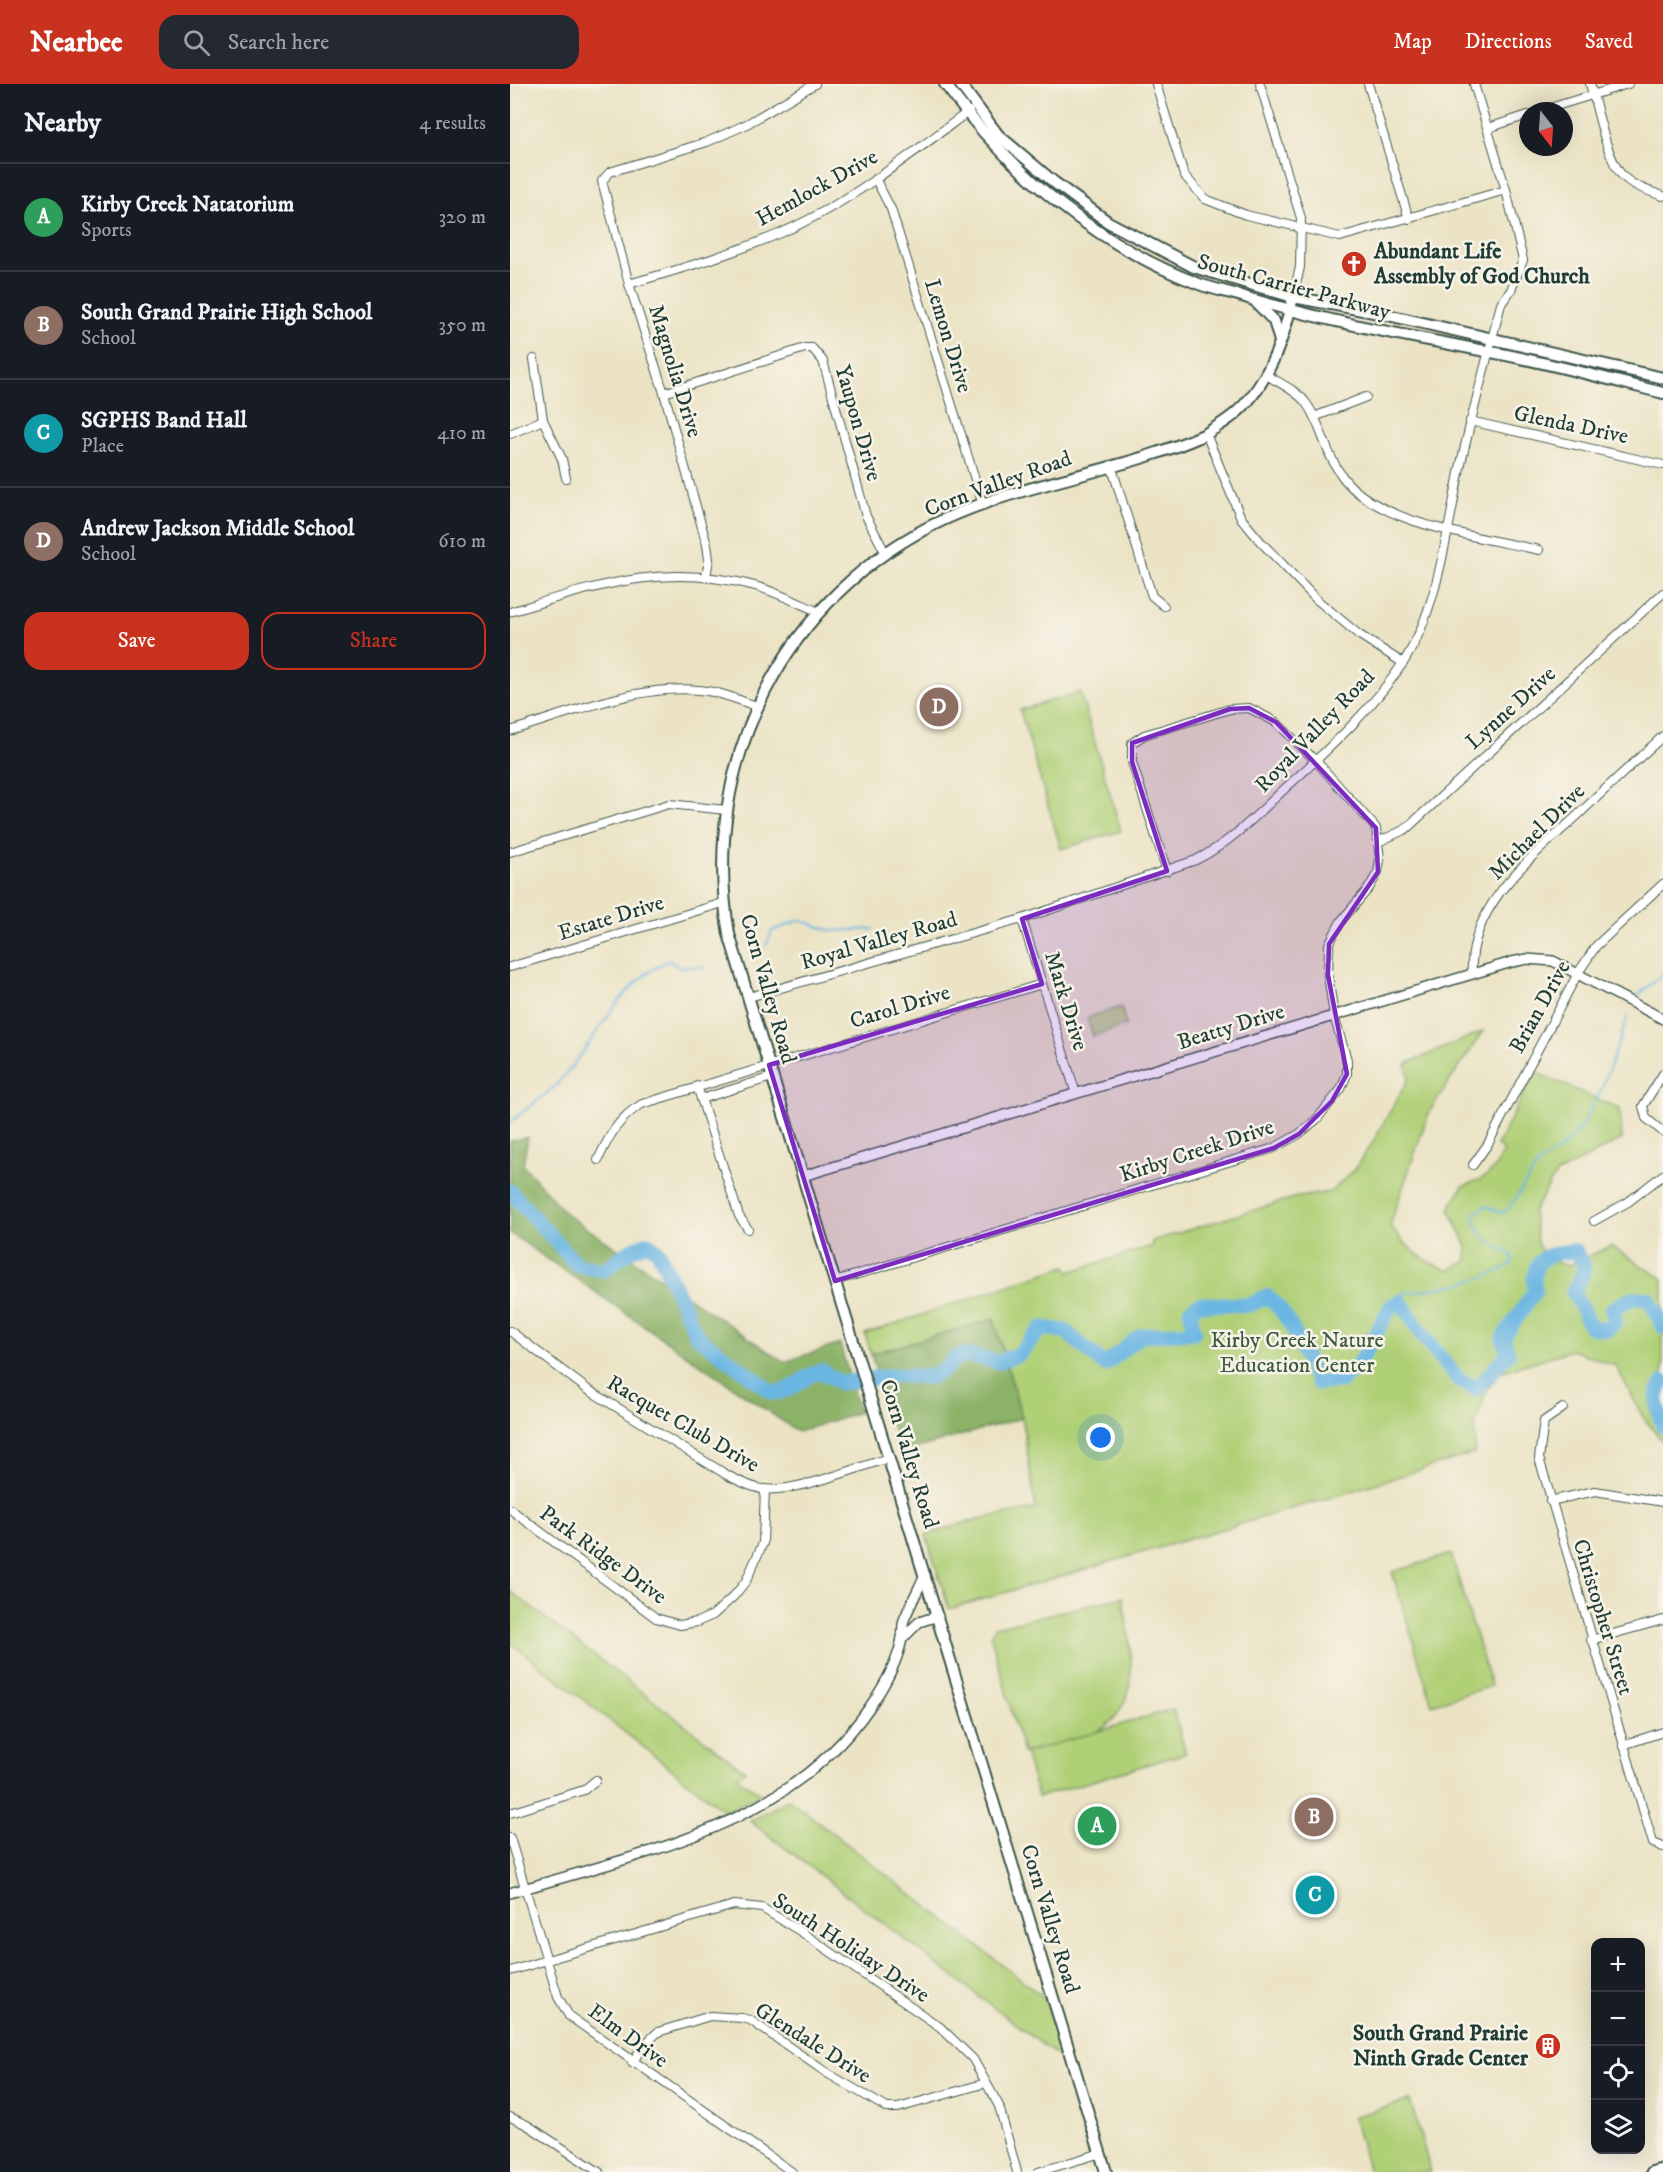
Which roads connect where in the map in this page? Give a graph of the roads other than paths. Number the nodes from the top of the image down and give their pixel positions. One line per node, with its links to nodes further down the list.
1 (815, 84): 20 (street, Magnolia Drive)
2 (945, 84): 12 (main road, South Carrier Parkway)
3 (960, 84): 12 (main road, South Carrier Parkway)
4 (1156, 84): 19 (street)
5 (1260, 84): 19 (street, Corn Valley Road)
6 (1368, 84): 18 (street)
7 (1474, 84): 14 (street, Royal Valley Road)
8 (1590, 84): 10 (street)
9 (1628, 84): 10 (street)
10 (1593, 94): 11 (street); 17 (street)
11 (1568, 102)
12 (970, 110): 15 (street, Hemlock Drive); 21 (main road, South Carrier Parkway); 22 (main road, South Carrier Parkway)
13 (1519, 118): 14 (street)
14 (1488, 128): 16 (street, Royal Valley Road)
15 (876, 180): 20 (street, Hemlock Drive); 41 (street, Lemon Drive)
16 (1506, 190): 18 (street); 24 (street, Royal Valley Road)
17 (1663, 196)
18 (1409, 219): 19 (street)
19 (1302, 230): 21 (street, Corn Valley Road)
20 (629, 284): 30 (street, Magnolia Drive)
21 (1293, 297): 23 (main road, Corn Valley Road); 24 (main road, South Carrier Parkway)
22 (1251, 298): 23 (main road, South Carrier Parkway); 25 (main road)
23 (1290, 311): 25 (main road, Corn Valley Road); 26 (main road, South Carrier Parkway)
24 (1492, 340): 26 (street, Royal Valley Road); 29 (main road, South Carrier Parkway)
25 (1280, 341): 28 (main road, Corn Valley Road)
26 (1489, 351): 31 (main road, South Carrier Parkway); 35 (street, Royal Valley Road)
27 (534, 359): 34 (street)
28 (1265, 374): 33 (street); 37 (main road, Corn Valley Road)
29 (1663, 378)
30 (664, 393): 44 (street, Yaupon Drive); 45 (street, Magnolia Drive)
31 (1663, 393)
32 (1365, 397): 33 (street)
33 (1314, 417): 42 (street)
34 (543, 420): 36 (street); 40 (street)
35 (1470, 421): 39 (street, Glenda Drive); 42 (street, Royal Valley Road)
36 (510, 434)
37 (1206, 434): 38 (main road, Corn Valley Road); 50 (street)
38 (1111, 465): 41 (main road, Corn Valley Road); 47 (street)
39 (1663, 465)
40 (566, 478)
41 (983, 505): 44 (main road, Corn Valley Road)
42 (1447, 529): 43 (street); 50 (street, Royal Valley Road)
43 (1539, 550)
44 (885, 552): 49 (main road, Corn Valley Road)
45 (706, 577): 48 (street); 49 (street)
46 (1663, 593): 56 (street, Lynne Drive)
47 (1164, 606)
48 (510, 612)
49 (819, 612): 51 (main road, Corn Valley Road)
50 (1403, 663): 54 (street, Royal Valley Road)
51 (757, 706): 52 (street); 55 (main road, Corn Valley Road)
52 (510, 731)
53 (1663, 736): 64 (street, Michael Drive)
54 (1316, 761): 56 (street, Kirby Creek Drive); 58 (street, Royal Valley Road); 58 (street, Kirby Creek Drive)
55 (726, 810): 57 (street); 60 (main road, Corn Valley Road)
56 (1378, 842): 67 (street, Kirby Creek Drive)
57 (510, 852)
58 (1167, 871): 61 (street, Royal Valley Road)
59 (1663, 884): 63 (street, Brian Drive)
60 (723, 903): 62 (street, Estate Drive); 66 (main road, Corn Valley Road)
61 (1022, 919): 65 (street, Mark Drive); 66 (street, Royal Valley Road)
62 (510, 967)
63 (1578, 973): 64 (street, Beatty Drive); 68 (street, Beatty Drive); 77 (street, Brian Drive)
64 (1472, 974): 67 (street, Beatty Drive)
65 (1042, 984): 69 (street, Carol Drive); 73 (street, Mark Drive)
66 (749, 997): 69 (main road, Corn Valley Road)
67 (1334, 1016): 73 (street, Beatty Drive); 82 (street, Kirby Creek Drive)
68 (1663, 1019)
69 (769, 1065): 71 (main road, Corn Valley Road); 72 (street, Carol Drive)
70 (1663, 1074): 75 (street)
71 (772, 1077): 74 (street); 79 (main road, Corn Valley Road)
72 (698, 1086): 74 (street); 76 (street, Carol Drive)
73 (1076, 1094): 79 (street, Beatty Drive)
74 (701, 1099): 81 (street)
75 (1663, 1131)
76 (598, 1160)
77 (1473, 1166)
78 (1663, 1175): 80 (street)
79 (803, 1176): 82 (main road, Corn Valley Road)
80 (1594, 1221)
81 (748, 1229)
82 (835, 1281): 85 (main road, Corn Valley Road)
83 (510, 1331): 86 (street, Racquet Club Drive)
84 (1563, 1408): 87 (street, Christopher Street)
85 (890, 1458): 86 (street, Racquet Club Drive); 90 (main road, Corn Valley Road)
86 (765, 1489): 89 (street, Park Ridge Drive)
87 (1550, 1501): 88 (street); 94 (street, Christopher Street)
88 (1663, 1502)
89 (510, 1509)
90 (925, 1575): 91 (main road, Corn Valley Road); 93 (street)
91 (938, 1616): 93 (street); 108 (main road, Corn Valley Road)
92 (1663, 1620): 94 (street)
93 (902, 1639): 101 (street)
94 (1592, 1640): 96 (street, Christopher Street)
95 (1663, 1732): 96 (street)
96 (1623, 1745): 100 (street, Christopher Street)
97 (596, 1780): 98 (street)
98 (510, 1813)
99 (510, 1838): 101 (street, Elm Drive)
100 (1663, 1846)
101 (525, 1888): 102 (street); 103 (street, Elm Drive)
102 (510, 1893)
103 (547, 1960): 104 (street, South Holiday Drive); 105 (street, Elm Drive); 106 (street, South Holiday Drive)
104 (510, 1971)
105 (632, 2063): 106 (street, Glendale Drive); 111 (street, Elm Drive)
106 (986, 2083): 112 (street, South Holiday Drive)
107 (510, 2116): 110 (street)
108 (1101, 2153): 113 (street); 114 (main road, Corn Valley Road)
109 (1663, 2169): 115 (main road)
110 (599, 2172)
111 (792, 2172)
112 (1017, 2172)
113 (1038, 2172)
114 (1107, 2172)
115 (1652, 2172)

